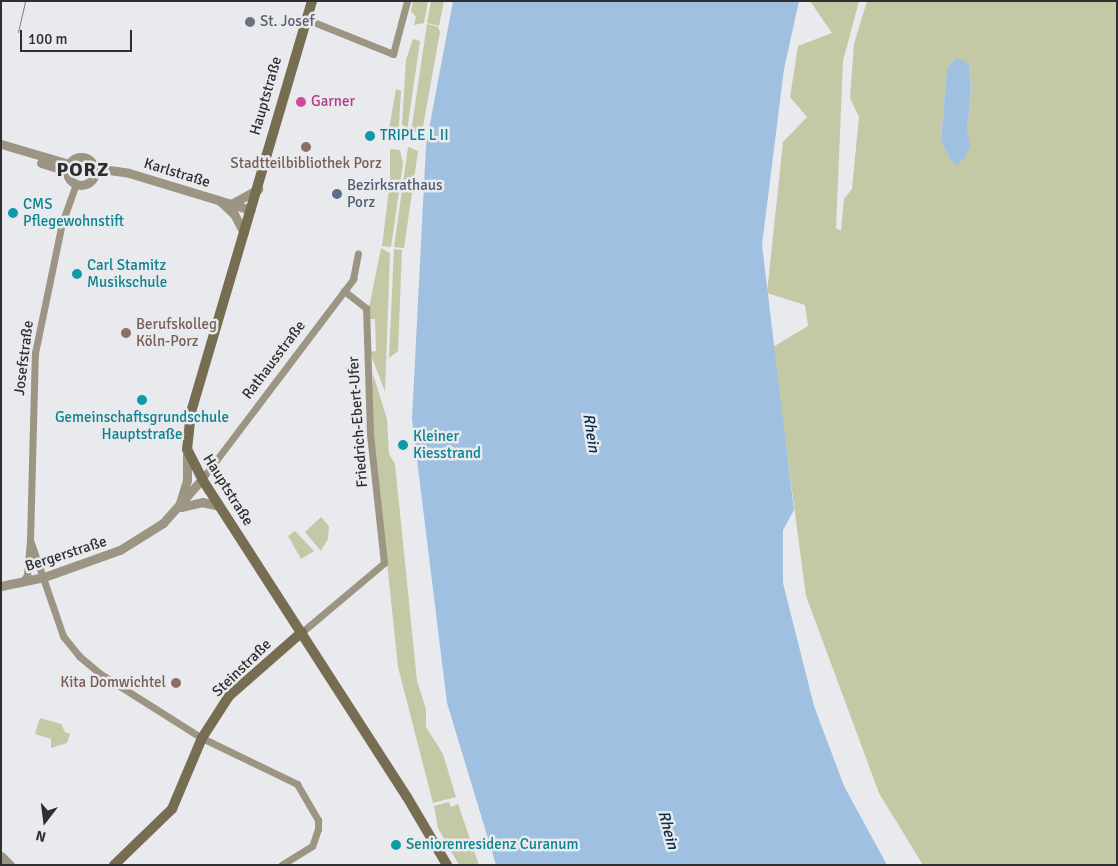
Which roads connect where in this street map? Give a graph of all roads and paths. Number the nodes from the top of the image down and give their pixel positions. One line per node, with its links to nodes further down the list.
1 (312, 1): 3 (main road, Hauptstraße)
2 (407, 1): 3 (street)
3 (306, 19): 9 (main road, Hauptstraße)
4 (1, 144): 6 (street)
5 (1, 150): 6 (street)
6 (68, 168): 7 (street); 8 (street)
7 (95, 168): 8 (street); 10 (street, Karlstraße)
8 (76, 184): 20 (street, Josefstraße)
9 (258, 189): 11 (street); 12 (main road, Hauptstraße)
10 (219, 200): 11 (street, Karlstraße); 13 (street)
11 (232, 204): 12 (street, Karlstraße)
12 (251, 210): 13 (main road, Hauptstraße)
13 (244, 233): 16 (main road, Hauptstraße)
14 (358, 253): 15 (street, Rathausstraße)
15 (344, 291): 17 (street, Rathausstraße); 21 (street, Friedrich-Ebert-Ufer)
16 (187, 449): 17 (main road, Hauptstraße); 19 (street)
17 (202, 479): 18 (main road, Hauptstraße); 19 (street, Bergerstraße)
18 (220, 506): 19 (street); 25 (main road, Hauptstraße)
19 (178, 508): 22 (street, Bergerstraße)
20 (30, 540): 22 (street, Josefstraße); 23 (street, Josefstraße)
21 (384, 563): 25 (street, Steinstraße)
22 (44, 577): 23 (street, Bergerstraße); 26 (street, Josefstraße)
23 (22, 582): 24 (street, Bergerstraße)
24 (1, 586)
25 (302, 632): 26 (main road, Steinstraße); 31 (main road, Hauptstraße)
26 (202, 738): 29 (main road, Steinstraße); 30 (street, Josefstraße)
27 (1, 856): 28 (street)
28 (10, 865)
29 (114, 865)
30 (282, 865)
31 (447, 865)

